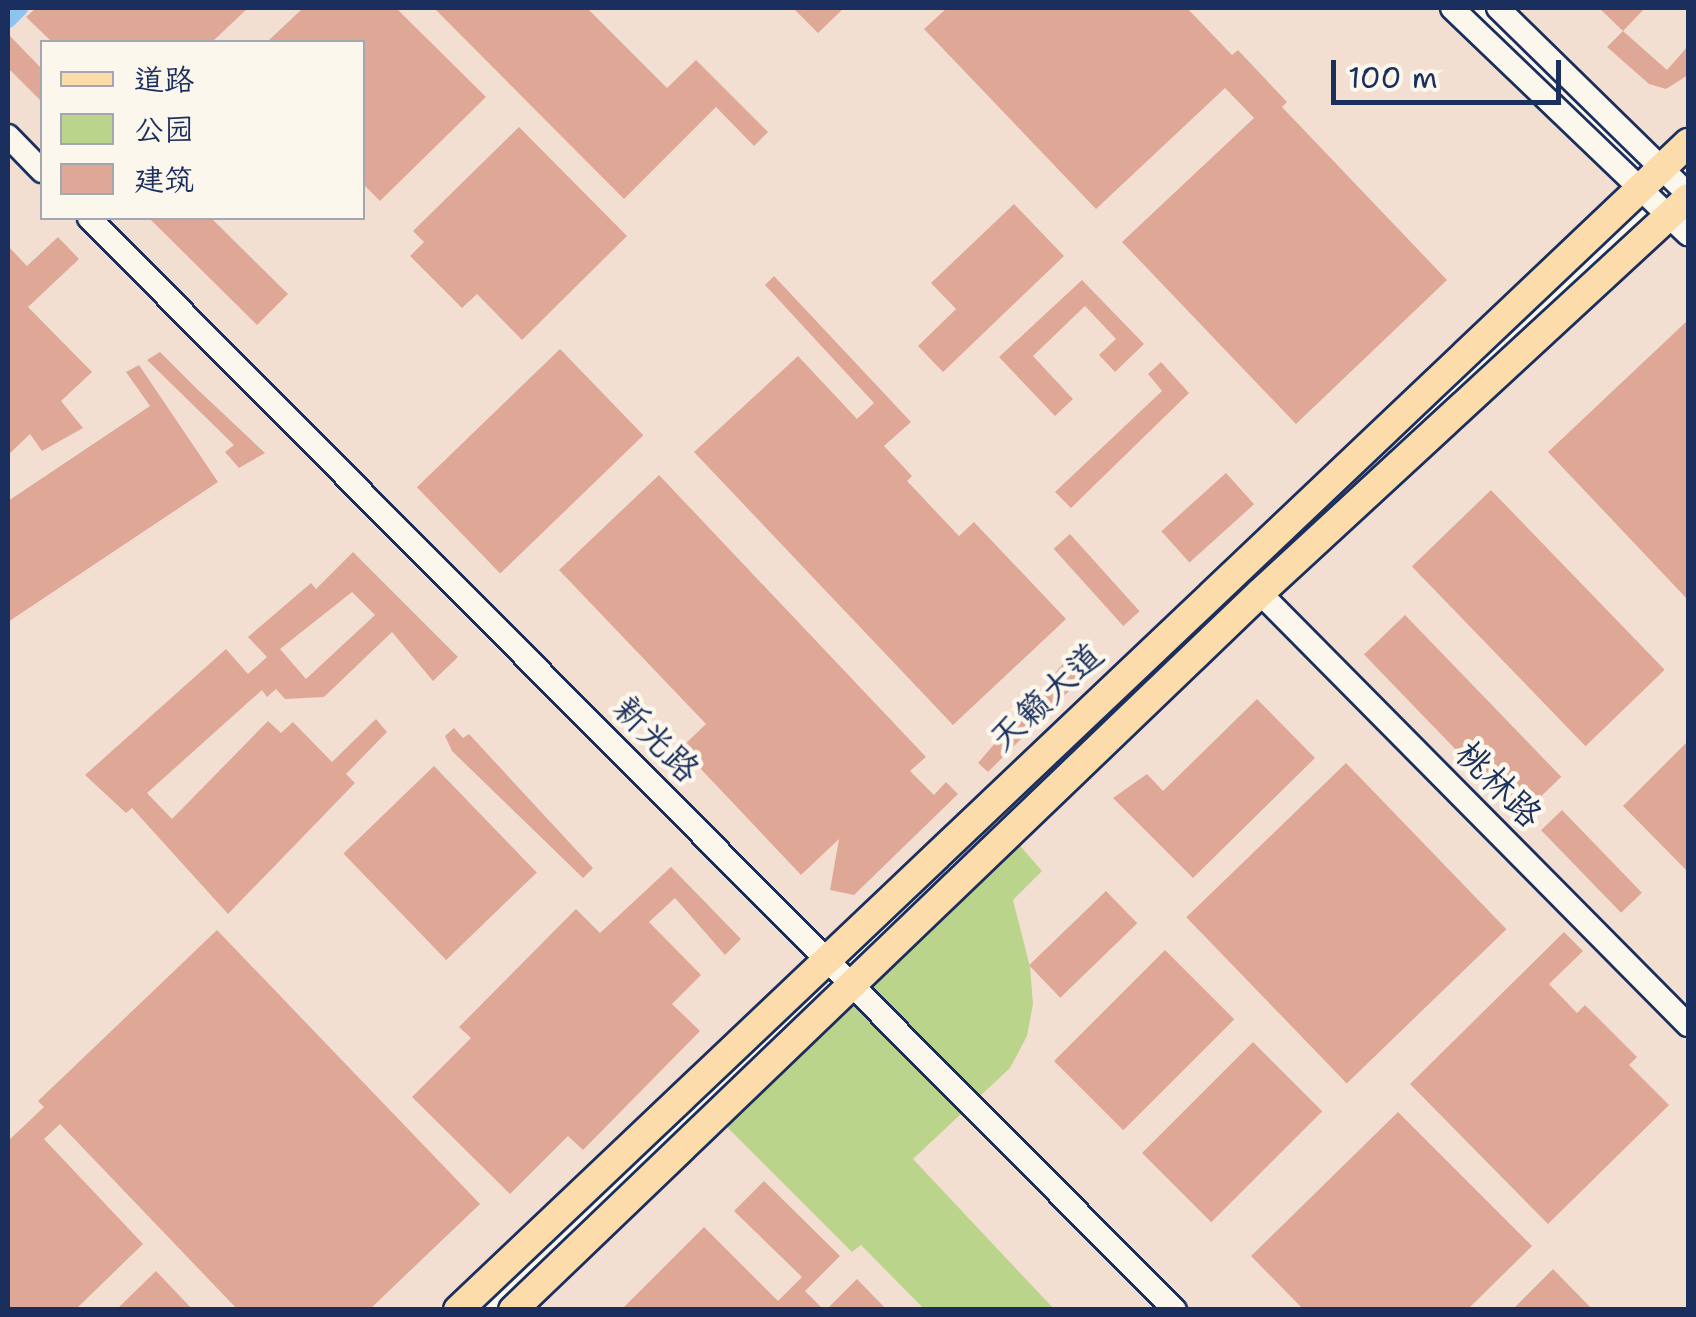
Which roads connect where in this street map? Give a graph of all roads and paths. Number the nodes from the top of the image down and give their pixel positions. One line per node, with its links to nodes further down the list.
1 (1452, 8): 7 (street)
2 (1498, 8): 5 (street)
3 (8, 136): 6 (street)
4 (1688, 143): 5 (main road, 天籁大道)
5 (1663, 167): 7 (main road, 天籁大道); 8 (street)
6 (40, 169)
7 (1642, 186): 8 (street); 11 (main road, 天籁大道)
8 (1684, 210): 10 (main road, 天籁大道)
9 (91, 220): 11 (street, 新光路)
10 (1260, 593): 12 (main road, 天籁大道); 13 (street, 桃林路)
11 (826, 959): 12 (street, 新光路); 14 (main road, 天籁大道)
12 (852, 983): 15 (main road, 天籁大道); 16 (street, 新光路)
13 (1688, 1026)
14 (458, 1310)
15 (513, 1310)
16 (1175, 1310)

